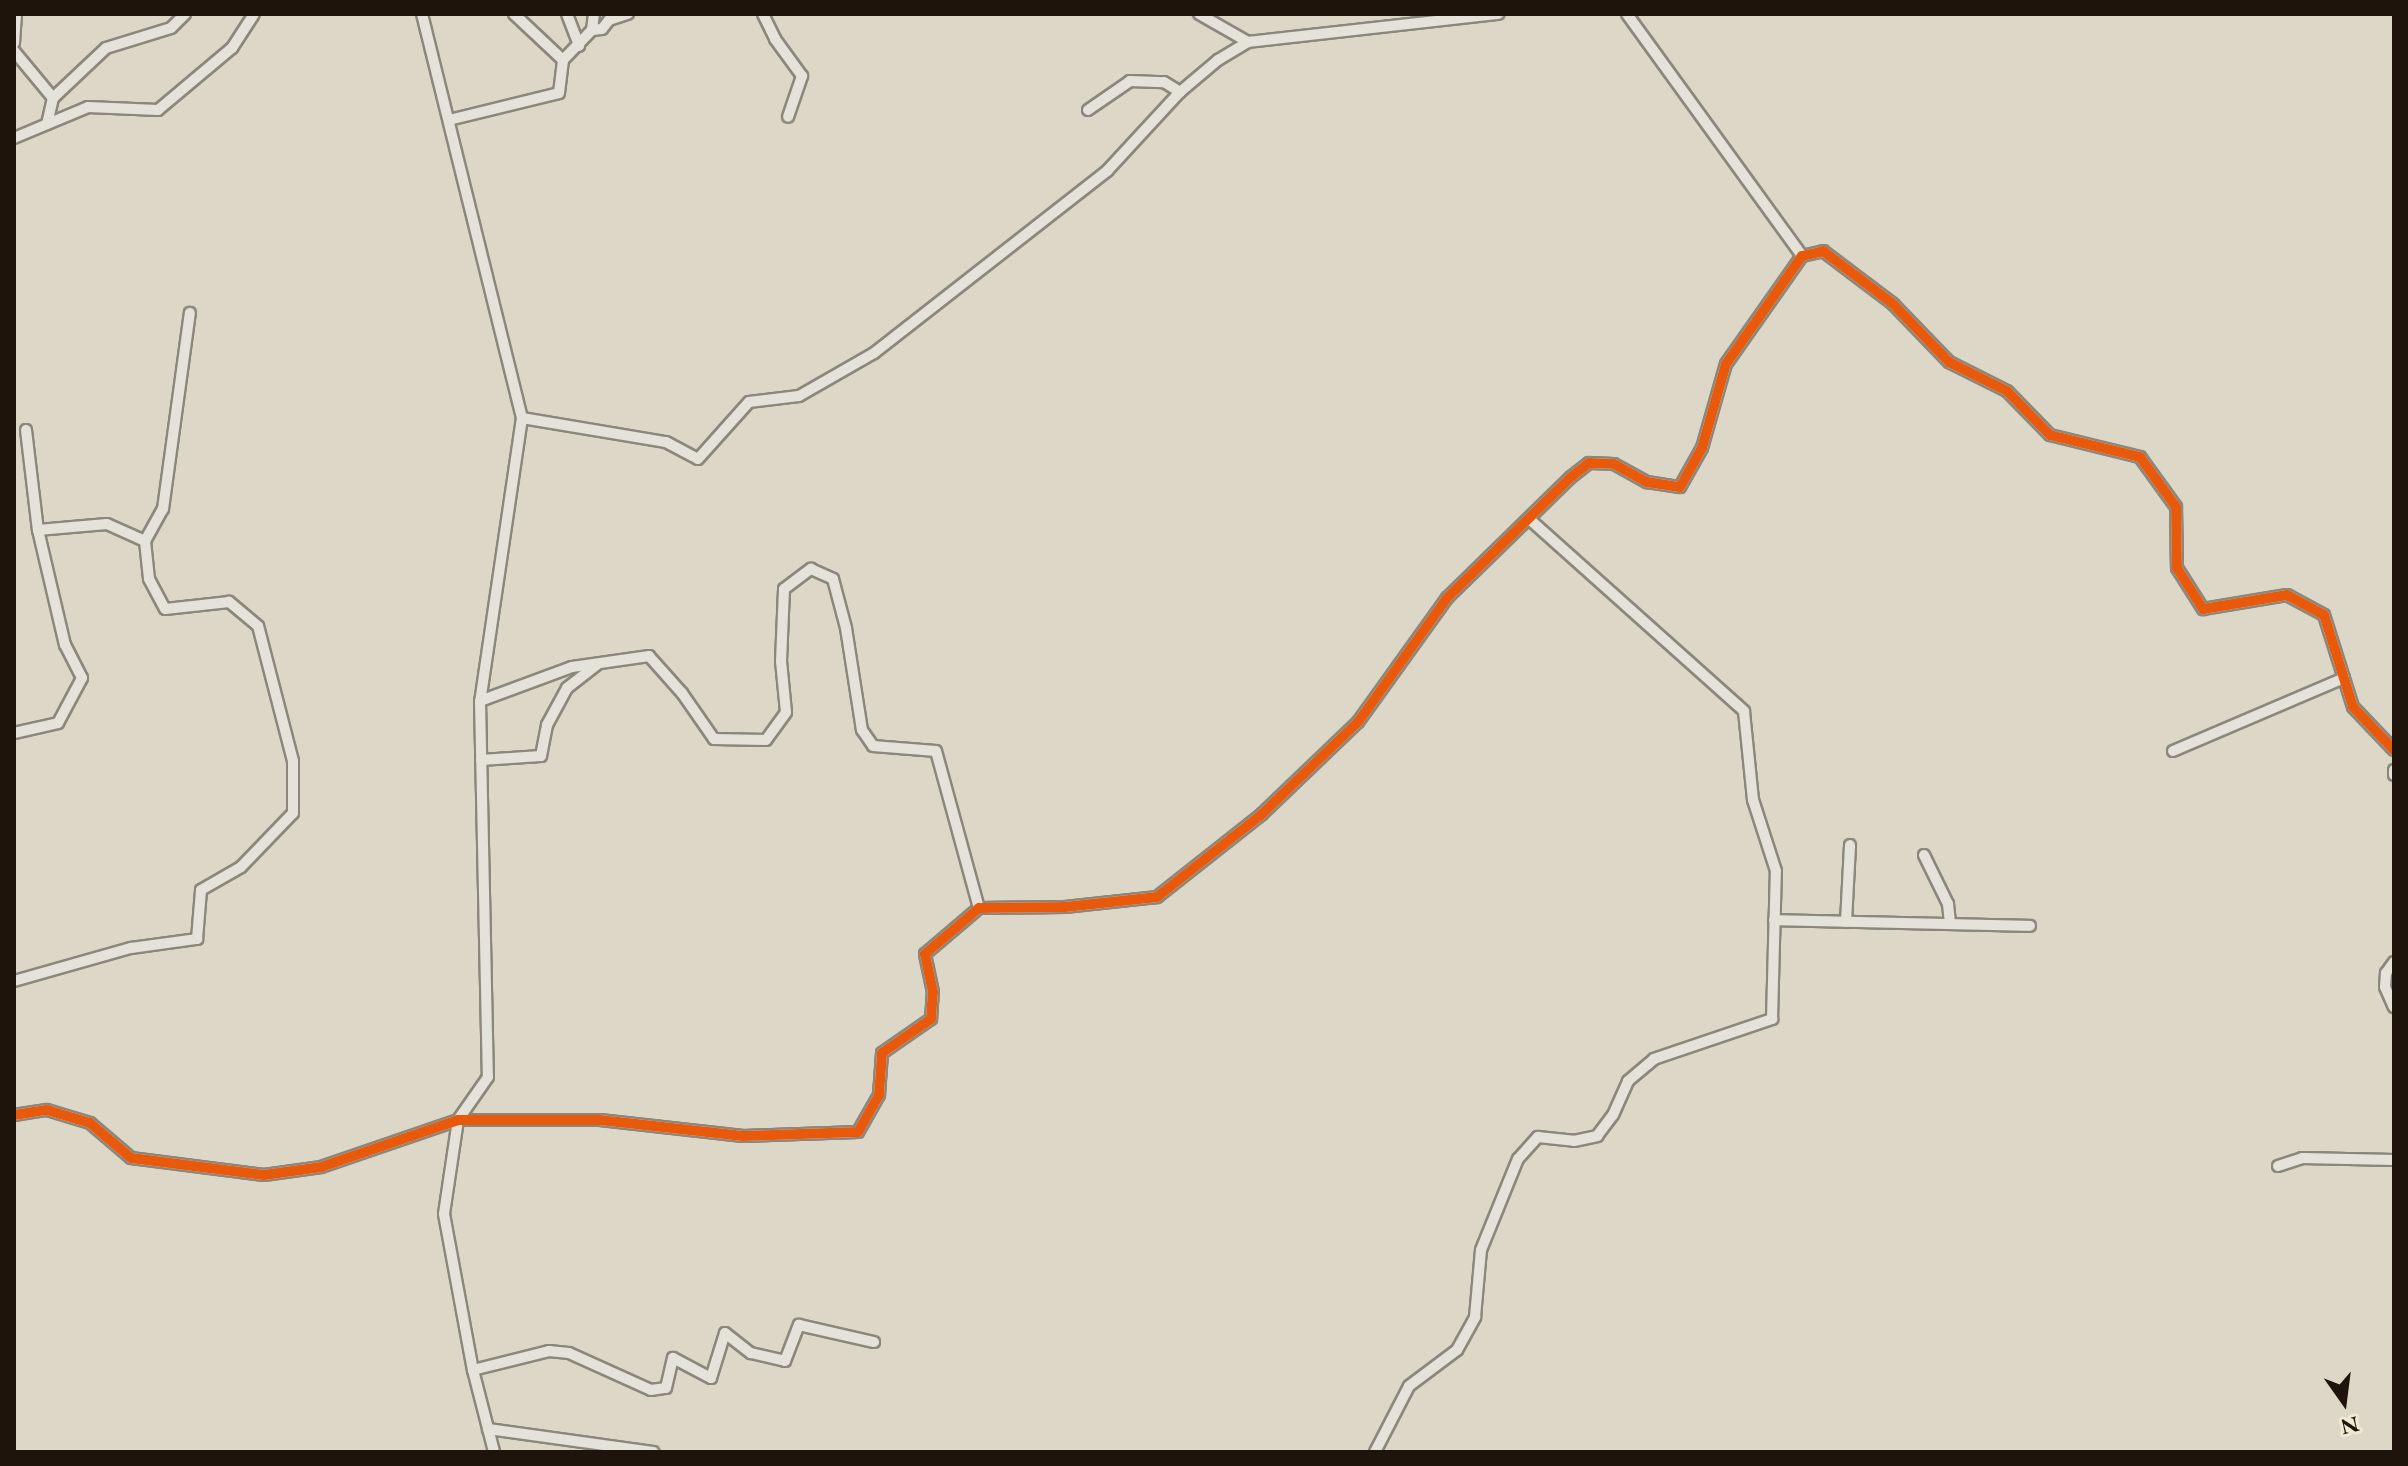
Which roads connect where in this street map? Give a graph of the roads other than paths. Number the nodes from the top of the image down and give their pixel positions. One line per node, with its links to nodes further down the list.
1 (16, 14): 15 (street)
2 (185, 14): 20 (street)
3 (254, 14): 24 (street)
4 (422, 14): 23 (street)
5 (514, 14): 18 (street)
6 (567, 14): 16 (street)
7 (594, 14): 13 (street)
8 (628, 14): 13 (street)
9 (763, 14): 22 (street)
10 (1199, 14): 14 (street)
11 (1498, 14): 14 (street)
12 (1627, 14): 26 (street)
13 (592, 30): 16 (street)
14 (1248, 42): 19 (street)
15 (14, 43)
16 (579, 46): 18 (street)
17 (14, 51): 20 (street)
18 (563, 60): 23 (street)
19 (1180, 92): 21 (street); 28 (street)
20 (53, 98): 24 (street)
21 (1088, 110)
22 (788, 117)
23 (449, 120): 28 (street)
24 (47, 124): 25 (street)
25 (14, 138)
26 (1802, 256): 30 (street); 34 (street)
27 (190, 313): 32 (street)
28 (522, 418): 35 (street)
29 (26, 430): 31 (street)
30 (1529, 519): 42 (street); 43 (street)
31 (38, 530): 32 (street); 36 (street)
32 (145, 541): 48 (street)
33 (600, 663): 35 (street); 39 (street); 42 (street)
34 (2344, 678): 37 (street); 38 (street)
35 (480, 701): 39 (street)
36 (14, 731)
37 (2394, 750)
38 (2173, 751)
39 (481, 760): 51 (street)
40 (1850, 845): 44 (street)
41 (1924, 855): 45 (street)
42 (979, 908): 51 (street)
43 (1774, 920): 44 (street); 59 (street)
44 (1846, 922): 45 (street)
45 (1950, 924): 46 (street)
46 (2030, 926)
47 (2394, 962): 49 (street)
48 (14, 981)
49 (2394, 1007)
50 (14, 1115): 51 (street)
51 (458, 1120): 55 (street)
52 (2394, 1160): 53 (street)
53 (2278, 1166)
54 (874, 1342): 55 (street)
55 (473, 1370): 56 (street)
56 (488, 1429): 57 (street); 58 (street)
57 (494, 1452)
58 (653, 1452)
59 (1375, 1452)

